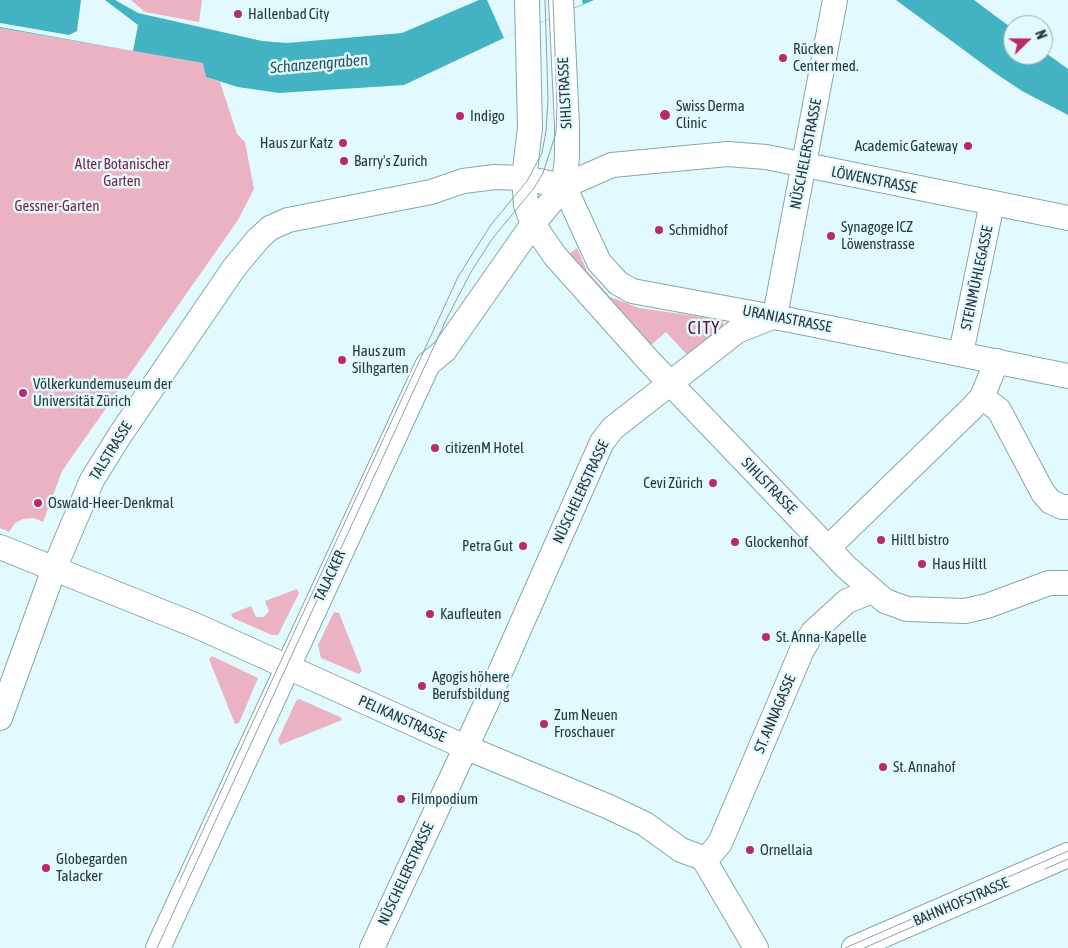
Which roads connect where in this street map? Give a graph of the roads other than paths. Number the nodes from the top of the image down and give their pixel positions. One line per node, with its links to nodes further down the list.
1 (526, 0): 5 (street)
2 (834, 0): 4 (street, NÜSCHELERSTRASSE)
3 (561, 7): 6 (street, SIHLSTRASSE)
4 (805, 166): 6 (street, LÖWENSTRASSE); 7 (street, LÖWENSTRASSE); 10 (street, NÜSCHELERSTRASSE)
5 (524, 178): 6 (street, TALSTRASSE); 9 (street, SIHLSTRASSE); 19 (street, TALSTRASSE)
6 (564, 186): 9 (street, TALACKER); 10 (street, URANIASTRASSE)
7 (992, 203): 8 (street, LÖWENSTRASSE); 11 (street, STEINMÜHLEGASSE)
8 (1068, 218)
9 (533, 224): 14 (street, SIHLSTRASSE); 23 (street, TALACKER)
10 (774, 316): 11 (street, URANIASTRASSE); 14 (street, NÜSCHELERSTRASSE)
11 (961, 353): 12 (street, URANIASTRASSE)
12 (997, 361): 13 (street, URANIASTRASSE); 15 (street)
13 (1068, 376)
14 (670, 383): 18 (street, SIHLSTRASSE); 25 (street, NÜSCHELERSTRASSE)
15 (990, 404): 16 (street); 18 (street)
16 (1068, 506)
17 (0, 547): 19 (street, PELIKANSTRASSE)
18 (828, 548): 22 (street, SIHLSTRASSE)
19 (54, 569): 23 (street, PELIKANSTRASSE); 24 (street, TALSTRASSE)
20 (1068, 569): 21 (street, SIHLSTRASSE)
21 (1059, 583): 22 (street, SIHLSTRASSE)
22 (872, 591): 27 (street, ST. ANNAGASSE)
23 (288, 665): 25 (street, PELIKANSTRASSE); 29 (street, TALACKER)
24 (0, 718)
25 (465, 747): 27 (street, PELIKANSTRASSE); 30 (street, NÜSCHELERSTRASSE)
26 (1068, 855): 28 (street, BAHNHOFSTRASSE)
27 (703, 858): 31 (street)
28 (863, 944)
29 (164, 946)
30 (372, 948)
31 (756, 948)

